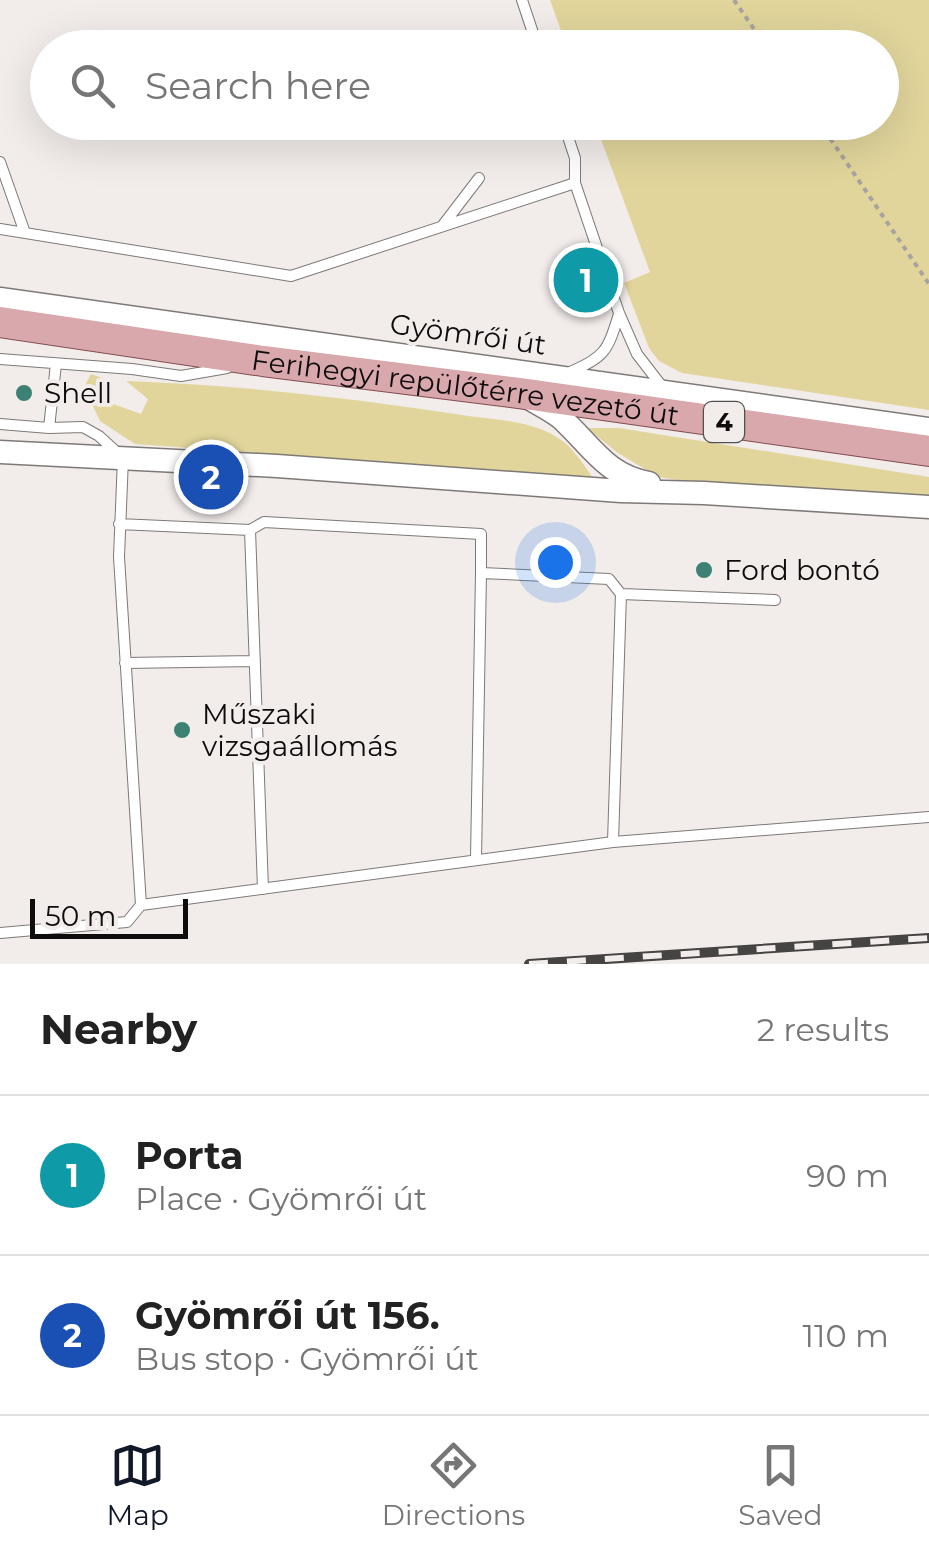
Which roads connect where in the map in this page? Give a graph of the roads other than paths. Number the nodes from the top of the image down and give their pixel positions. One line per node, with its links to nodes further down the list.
1 (522, 0): 2 (lane)
2 (532, 30)
3 (569, 140): 6 (lane)
4 (0, 162): 9 (lane)
5 (479, 178): 7 (lane)
6 (575, 184): 7 (lane); 11 (lane)
7 (442, 227): 9 (lane)
8 (0, 229): 9 (lane)
9 (25, 234)
10 (0, 299): 12 (street, Gyömrői út)
11 (619, 313): 17 (lane); 18 (lane)
12 (148, 320): 13 (lane); 17 (street, Gyömrői út)
13 (0, 322): 15 (main road, Ferihegyi repülőtérre vezető út / 4)
14 (0, 359): 16 (lane)
15 (263, 361): 16 (lane); 19 (main road, Ferihegyi repülőtérre vezető út / 4)
16 (56, 364): 21 (lane)
17 (559, 377): 18 (street, Gyömrői út)
18 (666, 391): 22 (street, Gyömrői út)
19 (520, 392): 23 (main road, Ferihegyi repülőtérre vezető út / 4); 26 (street, Gyömrői út)
20 (0, 424): 21 (lane)
21 (49, 428): 25 (lane)
22 (929, 429)
23 (929, 451)
24 (0, 452): 25 (street, Gyömrői út)
25 (122, 458): 26 (street, Gyömrői út); 28 (lane)
26 (704, 493): 27 (street, Gyömrői út)
27 (929, 507)
28 (119, 524): 29 (lane); 34 (lane)
29 (250, 530): 30 (lane); 33 (lane)
30 (481, 573): 31 (lane); 37 (lane)
31 (621, 594): 32 (lane); 36 (lane)
32 (776, 600)
33 (254, 660): 34 (lane); 38 (lane)
34 (125, 664): 39 (lane)
35 (929, 816): 36 (lane)
36 (613, 842): 37 (lane)
37 (476, 859): 38 (lane)
38 (263, 889): 39 (lane)
39 (142, 905): 40 (lane)
40 (0, 933)

